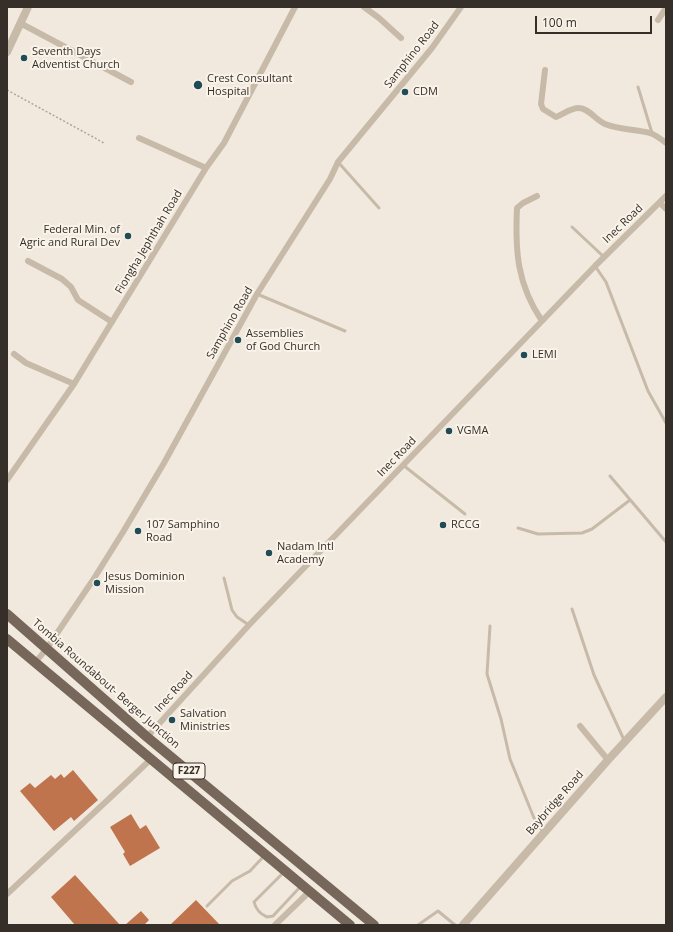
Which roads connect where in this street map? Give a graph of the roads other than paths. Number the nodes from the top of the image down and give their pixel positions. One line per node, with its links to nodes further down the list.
1 (28, 7): 7 (street)
2 (295, 7): 17 (street, Fiongha Jephthah Road)
3 (364, 7): 8 (street)
4 (461, 7): 16 (street, Samphino Road)
5 (666, 8): 6 (street)
6 (658, 20)
7 (20, 23): 9 (street); 11 (street)
8 (400, 38)
9 (7, 52)
10 (545, 70): 13 (street)
11 (131, 82)
12 (638, 87): 13 (lane)
13 (652, 133): 15 (street)
14 (139, 138): 17 (street)
15 (666, 143)
16 (338, 162): 21 (lane); 27 (street, Samphino Road)
17 (206, 168): 29 (street, Fiongha Jephthah Road)
18 (537, 196): 28 (street)
19 (666, 196): 20 (street, Inec Road)
20 (660, 203): 22 (street); 24 (street, Inec Road)
21 (379, 208)
22 (666, 209)
23 (572, 227): 24 (lane)
24 (604, 258): 26 (street, Inec Road)
25 (28, 262): 29 (street)
26 (595, 266): 28 (street, Inec Road); 33 (lane)
27 (258, 294): 30 (lane); 47 (street, Samphino Road)
28 (542, 321): 34 (street, Inec Road)
29 (112, 322): 32 (street, Fiongha Jephthah Road)
30 (345, 331)
31 (14, 354): 32 (street)
32 (74, 384): 36 (street, Fiongha Jephthah Road)
33 (666, 423)
34 (403, 465): 38 (lane); 44 (street, Inec Road)
35 (610, 476): 37 (lane)
36 (7, 480)
37 (630, 500): 39 (lane); 40 (lane)
38 (465, 514)
39 (518, 528)
40 (666, 542)
41 (224, 578): 44 (lane)
42 (572, 610): 52 (lane)
43 (7, 614): 47 (main road, Tombia Roundabout- Berger Junction / F227)
44 (249, 625): 51 (street, Inec Road)
45 (490, 626): 55 (lane)
46 (7, 639): 48 (main road, F227)
47 (47, 648): 48 (street, Samphino Road); 51 (main road, Tombia Roundabout- Berger Junction / F227)
48 (35, 663): 53 (main road, F227)
49 (666, 698): 52 (street, Baybridge Road)
50 (580, 726): 54 (street)
51 (147, 736): 64 (main road, Tombia Roundabout- Berger Junction / F227)
52 (625, 743): 54 (street, Baybridge Road)
53 (151, 759): 56 (main road, F227); 60 (street)
54 (608, 760): 55 (street, Baybridge Road)
55 (544, 834): 67 (street, Baybridge Road)
56 (266, 855): 57 (main road, F227); 61 (lane)
57 (285, 872): 58 (main road, F227); 58 (lane)
58 (301, 885): 59 (main road, F227)
59 (309, 892): 62 (street); 63 (main road, F227)
60 (7, 894)
61 (207, 906)
62 (275, 925)
63 (350, 925)
64 (374, 925)
65 (418, 925): 66 (lane)
66 (455, 925)
67 (462, 925)

